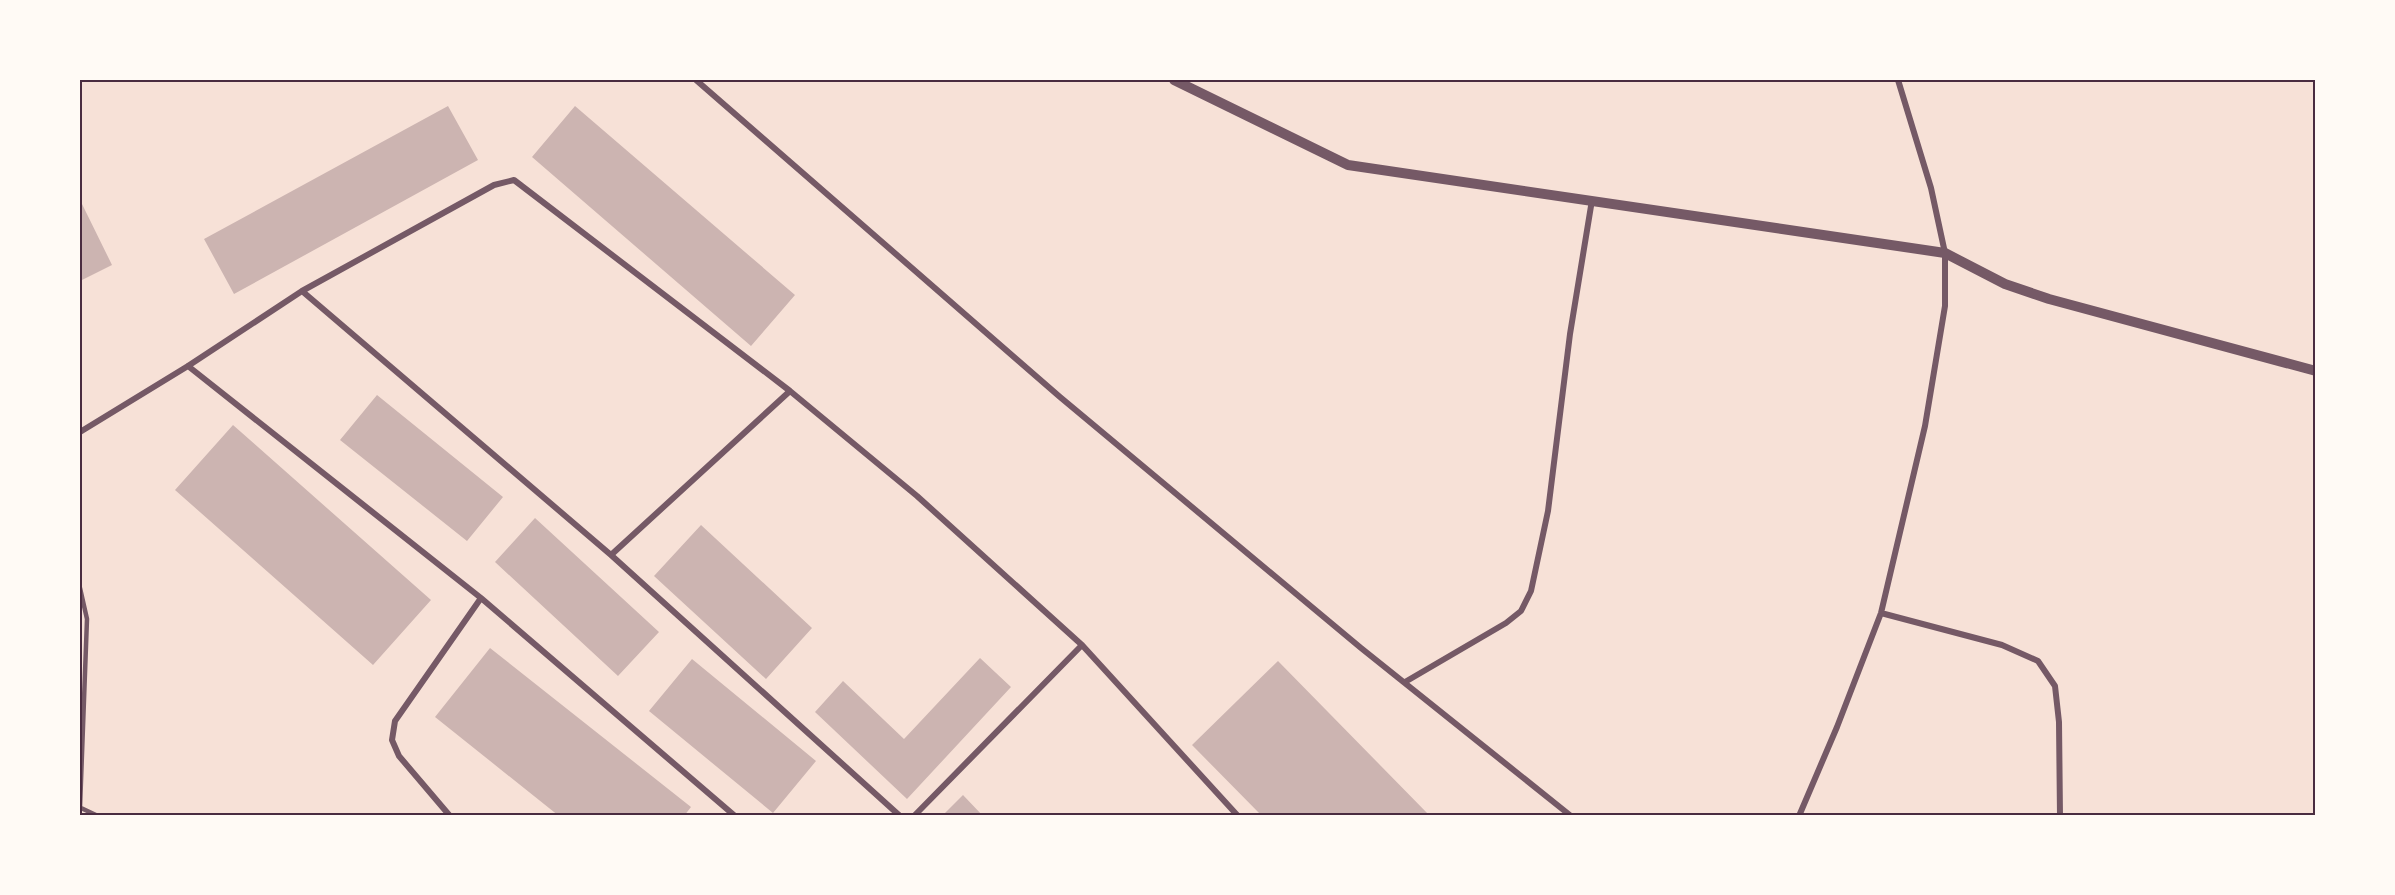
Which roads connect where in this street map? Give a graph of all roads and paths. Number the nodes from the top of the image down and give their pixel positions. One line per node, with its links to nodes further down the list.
1 (696, 80): 18 (street)
2 (1173, 80): 4 (street)
3 (1898, 80): 5 (street)
4 (1592, 199): 5 (street); 18 (street)
5 (1944, 253): 8 (street); 14 (street)
6 (302, 291): 7 (street); 9 (street); 11 (street)
7 (188, 366): 10 (street); 13 (street)
8 (2316, 371)
9 (790, 391): 11 (street); 17 (street)
10 (80, 432)
11 (611, 555): 23 (street)
12 (80, 588): 15 (lane)
13 (481, 598): 21 (street); 22 (street)
14 (1881, 613): 27 (street); 28 (street)
15 (87, 619): 16 (lane); 19 (lane)
16 (80, 624)
17 (1082, 645): 24 (street); 25 (street)
18 (1405, 682): 26 (street)
19 (80, 808): 20 (lane)
20 (98, 816)
21 (450, 816)
22 (735, 816)
23 (900, 816)
24 (914, 816)
25 (1238, 816)
26 (1571, 816)
27 (1799, 816)
28 (2060, 816)

